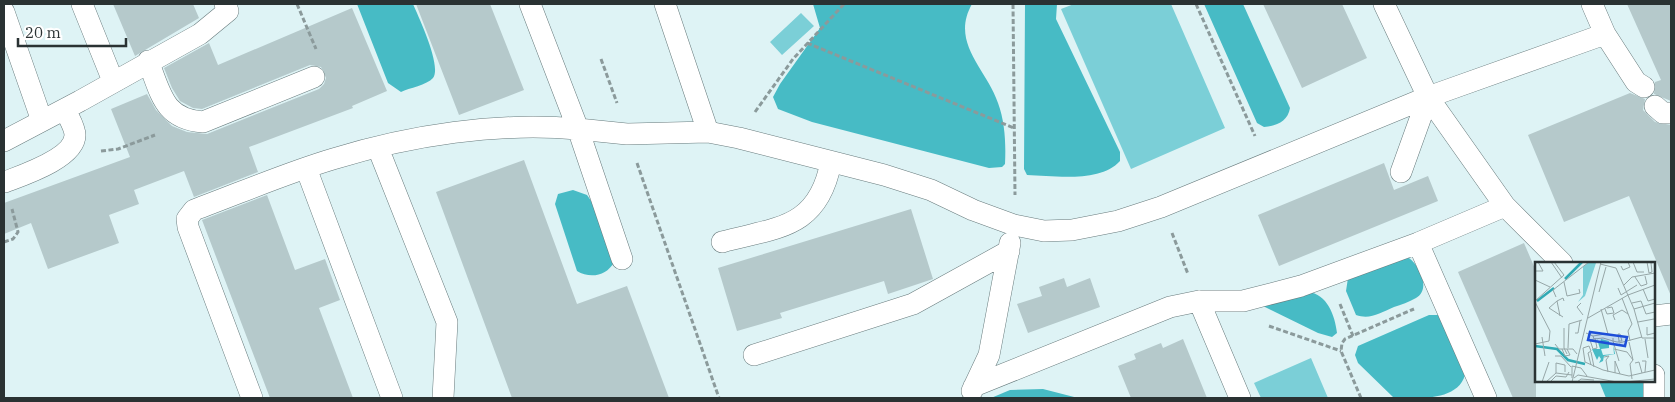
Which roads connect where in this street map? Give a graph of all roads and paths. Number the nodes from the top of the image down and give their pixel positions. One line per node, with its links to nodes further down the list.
1 (82, 4): 17 (lane)
2 (296, 4): 16 (path)
3 (530, 4): 25 (lane)
4 (664, 4): 26 (lane)
5 (844, 4): 13 (path)
6 (1013, 4): 24 (path)
7 (1196, 4): 33 (path)
8 (1384, 4): 19 (lane)
9 (1592, 4): 12 (lane)
10 (229, 6): 15 (lane)
11 (4, 12): 23 (lane)
12 (1605, 34): 18 (lane); 19 (lane)
13 (807, 43): 24 (path); 28 (path)
14 (601, 59): 20 (path)
15 (148, 61): 17 (lane); 22 (lane)
16 (314, 77): 22 (lane)
17 (113, 81): 21 (lane)
18 (1644, 87)
19 (1428, 97): 33 (lane); 35 (lane); 37 (lane)
20 (625, 107)
21 (65, 109): 23 (lane); 31 (lane)
22 (178, 116): 31 (path)
23 (42, 121): 29 (lane)
24 (1014, 128): 39 (path)
25 (578, 129): 27 (lane); 30 (lane); 44 (lane)
26 (708, 132): 27 (lane); 28 (lane)
27 (627, 134): 58 (path)
28 (739, 138): 32 (lane)
29 (4, 140)
30 (378, 148): 34 (lane); 57 (lane)
31 (70, 149): 36 (lane)
32 (831, 162): 39 (lane); 41 (lane)
33 (1267, 164): 38 (lane)
34 (306, 168): 55 (lane); 56 (lane)
35 (1401, 172)
36 (5, 182): 40 (path)
37 (1505, 206): 42 (lane); 45 (lane)
38 (1161, 207): 39 (lane); 47 (path)
39 (1014, 225): 43 (lane)
40 (4, 242)
41 (722, 242)
42 (1418, 243): 46 (lane); 61 (lane)
43 (1009, 251): 52 (lane); 54 (lane)
44 (622, 259)
45 (1561, 262)
46 (1329, 277): 47 (lane); 51 (path)
47 (1199, 301): 54 (lane); 59 (lane)
48 (1671, 314): 49 (lane)
49 (1655, 316)
50 (1391, 319): 51 (path)
51 (1352, 336): 60 (path)
52 (754, 355)
53 (1654, 382): 62 (lane)
54 (971, 392)
55 (252, 398)
56 (392, 398)
57 (443, 398)
58 (719, 398)
59 (1240, 398)
60 (1361, 398)
61 (1486, 398)
62 (1654, 398)

